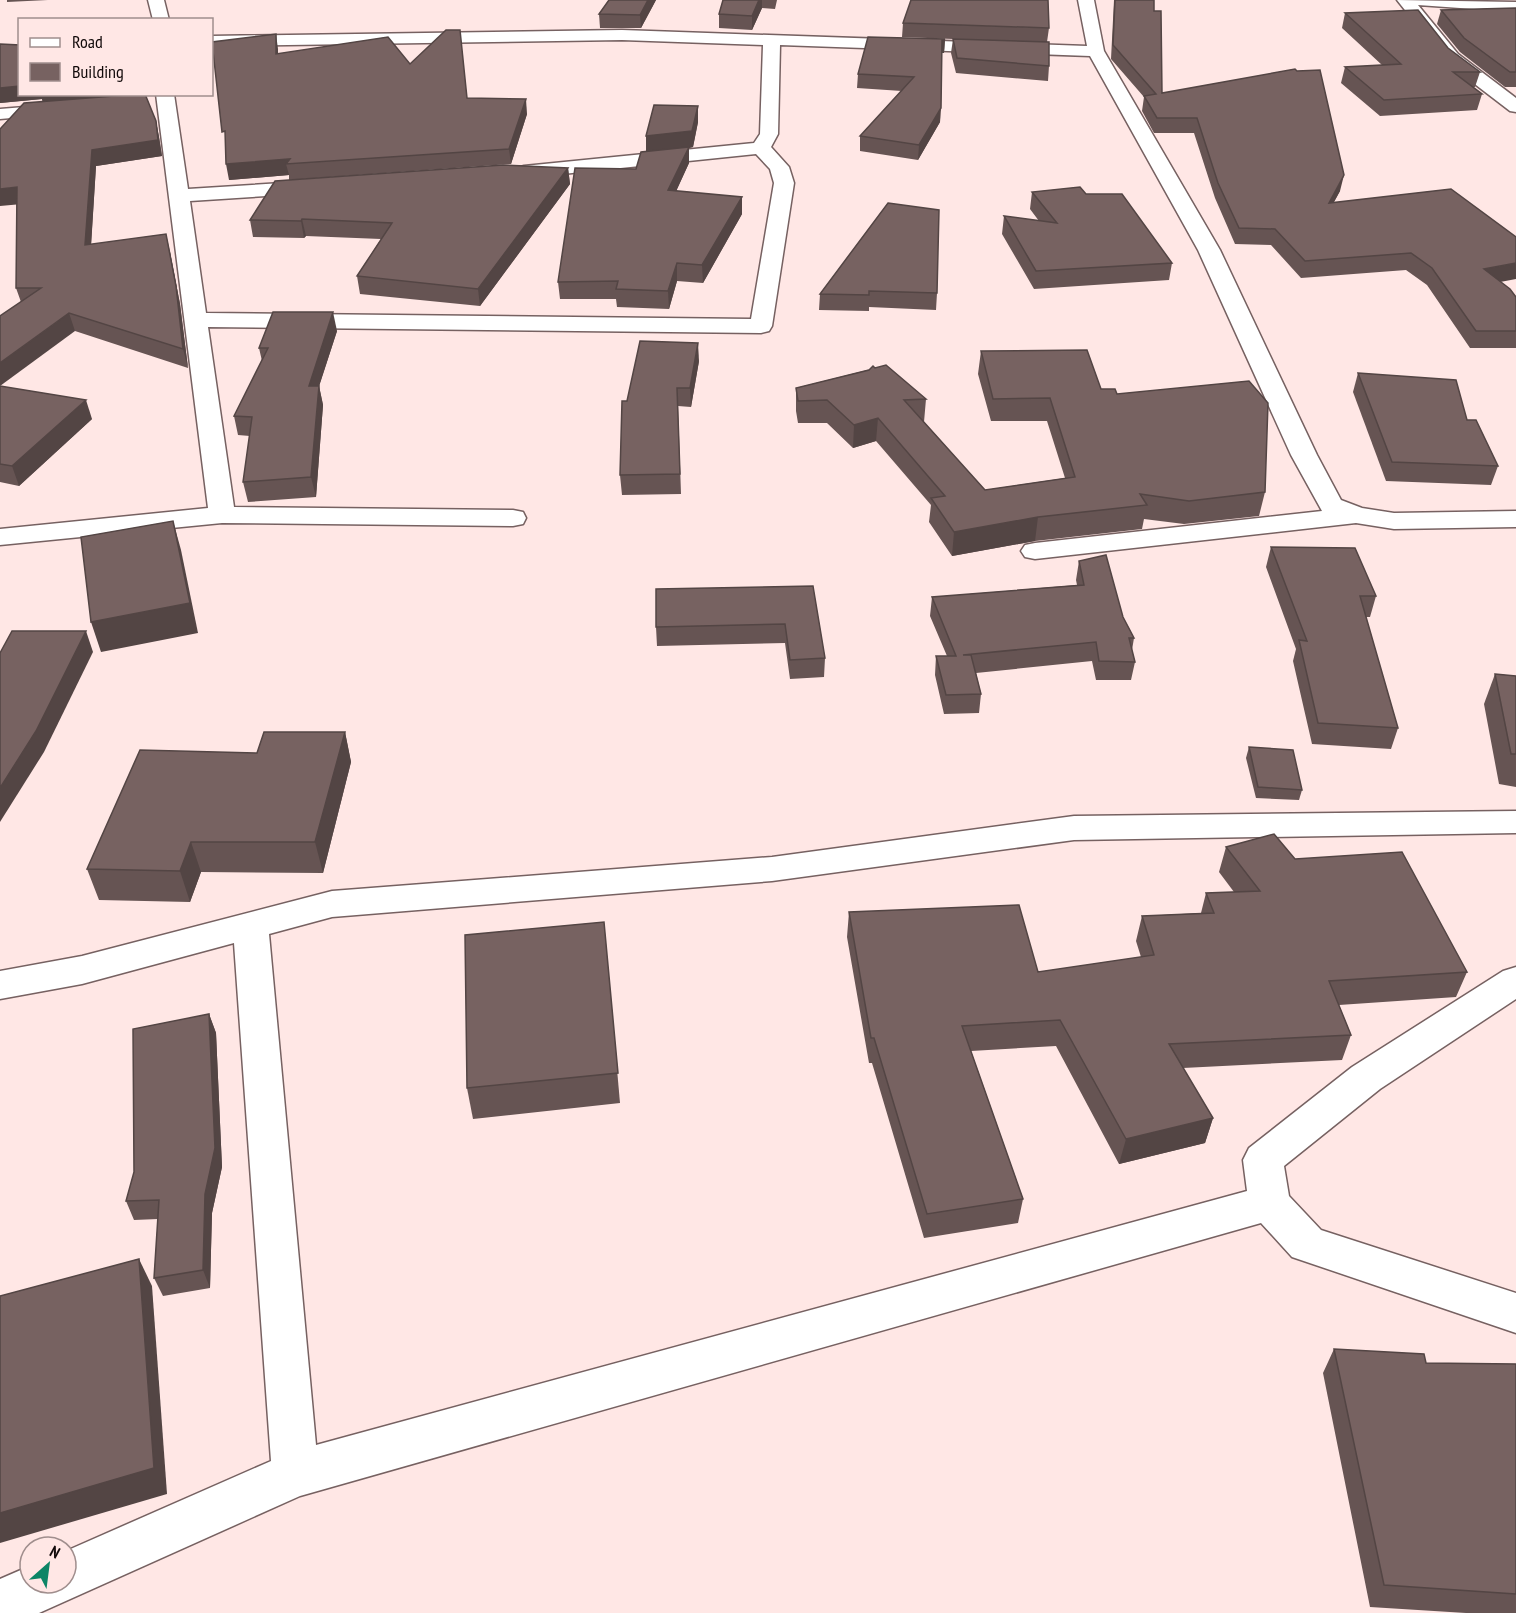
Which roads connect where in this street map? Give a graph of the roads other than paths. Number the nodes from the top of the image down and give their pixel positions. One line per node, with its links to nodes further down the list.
1 (156, 0): 6 (street)
2 (1086, 0): 9 (street)
3 (1405, 0): 11 (street)
4 (1411, 0): 5 (street)
5 (1516, 7)
6 (160, 18)
7 (772, 39): 8 (street); 9 (street); 14 (street)
8 (213, 41)
9 (1096, 51): 20 (street)
10 (161, 99): 17 (street)
11 (1516, 107)
12 (75, 108): 13 (street)
13 (0, 114)
14 (761, 148): 15 (street); 18 (street)
15 (504, 173)
16 (331, 185): 17 (street)
17 (178, 196): 18 (street)
18 (195, 320): 19 (street)
19 (222, 515): 21 (street); 23 (street)
20 (1356, 515): 22 (street); 24 (street)
21 (513, 518)
22 (1516, 519)
23 (0, 537)
24 (1035, 551)
25 (1516, 822): 26 (street)
26 (250, 926): 28 (street); 31 (street)
27 (1516, 981): 29 (street)
28 (0, 985)
29 (1269, 1203): 30 (street); 31 (street)
30 (1516, 1313)
31 (295, 1474): 32 (street)
32 (78, 1571)
33 (22, 1595): 34 (street)
34 (0, 1605)

